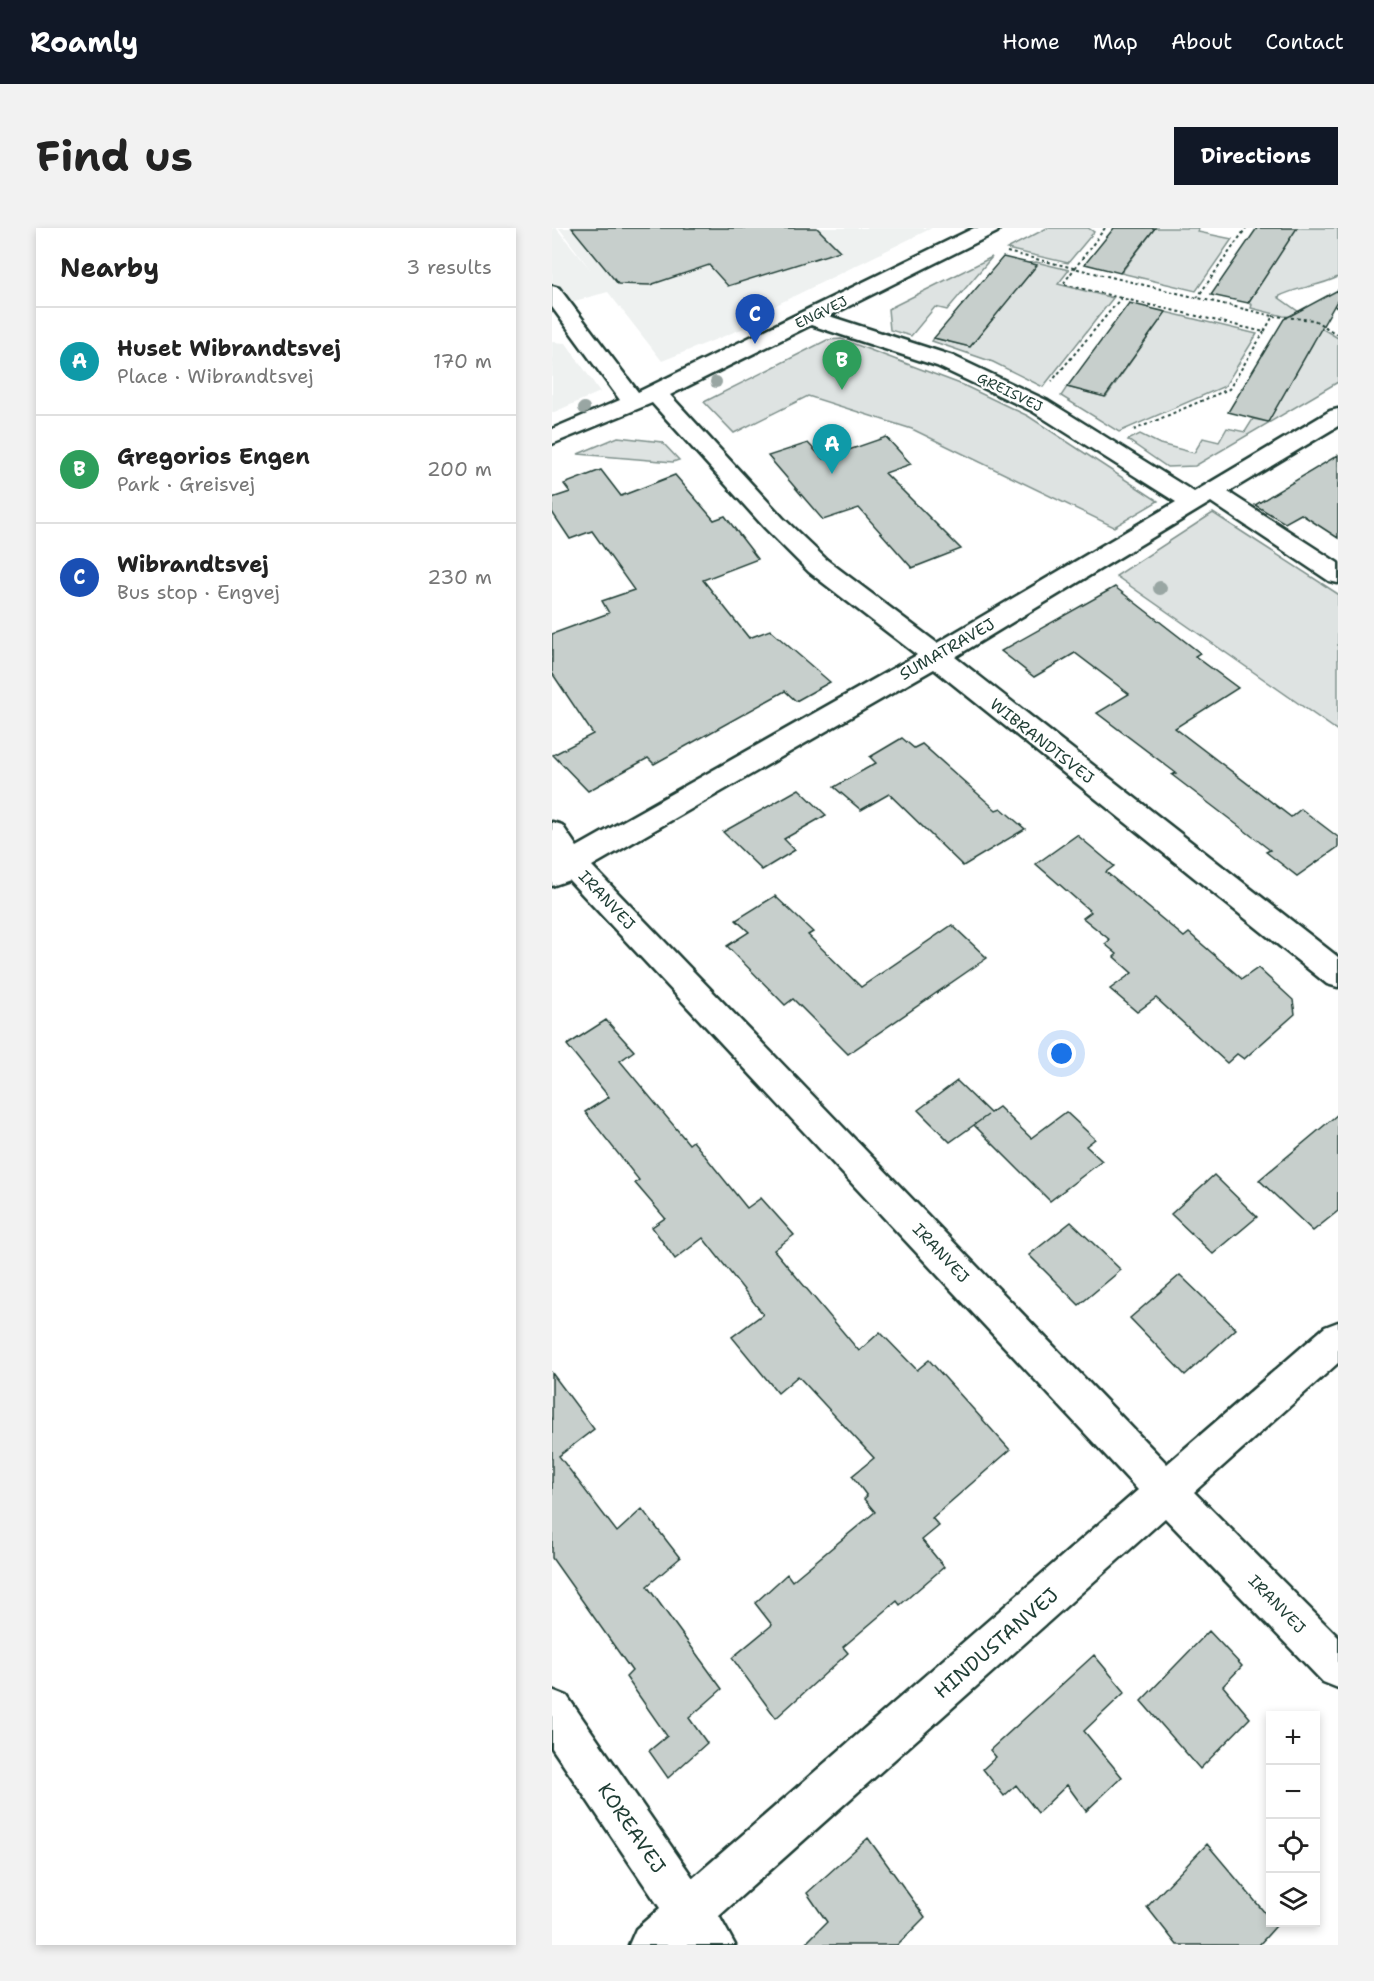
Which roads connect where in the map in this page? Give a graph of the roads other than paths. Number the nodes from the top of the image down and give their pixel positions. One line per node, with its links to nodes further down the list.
1 (982, 232): 3 (street, ENGVEJ)
2 (552, 292): 4 (street, WIBRANDTSVEJ)
3 (810, 317): 4 (street, ENGVEJ); 7 (street, GREISVEJ)
4 (645, 398): 6 (street, ENGVEJ); 9 (street, WIBRANDTSVEJ)
5 (1338, 416): 7 (street, SUMATRAVEJ)
6 (552, 437)
7 (1202, 497): 8 (street, GREISVEJ); 9 (street, SUMATRAVEJ)
8 (1338, 575)
9 (936, 657): 11 (street, SUMATRAVEJ); 12 (street, WIBRANDTSVEJ)
10 (552, 833): 11 (street, IRANVEJ)
11 (562, 869): 14 (street, IRANVEJ)
12 (1338, 975)
13 (1338, 1339): 14 (street, HINDUSTANVEJ)
14 (1167, 1492): 15 (street, IRANVEJ); 17 (street, HINDUSTANVEJ)
15 (1338, 1667)
16 (552, 1711): 17 (street, KOREAVEJ)
17 (701, 1929): 18 (street, HINDUSTANVEJ)
18 (652, 1945)

